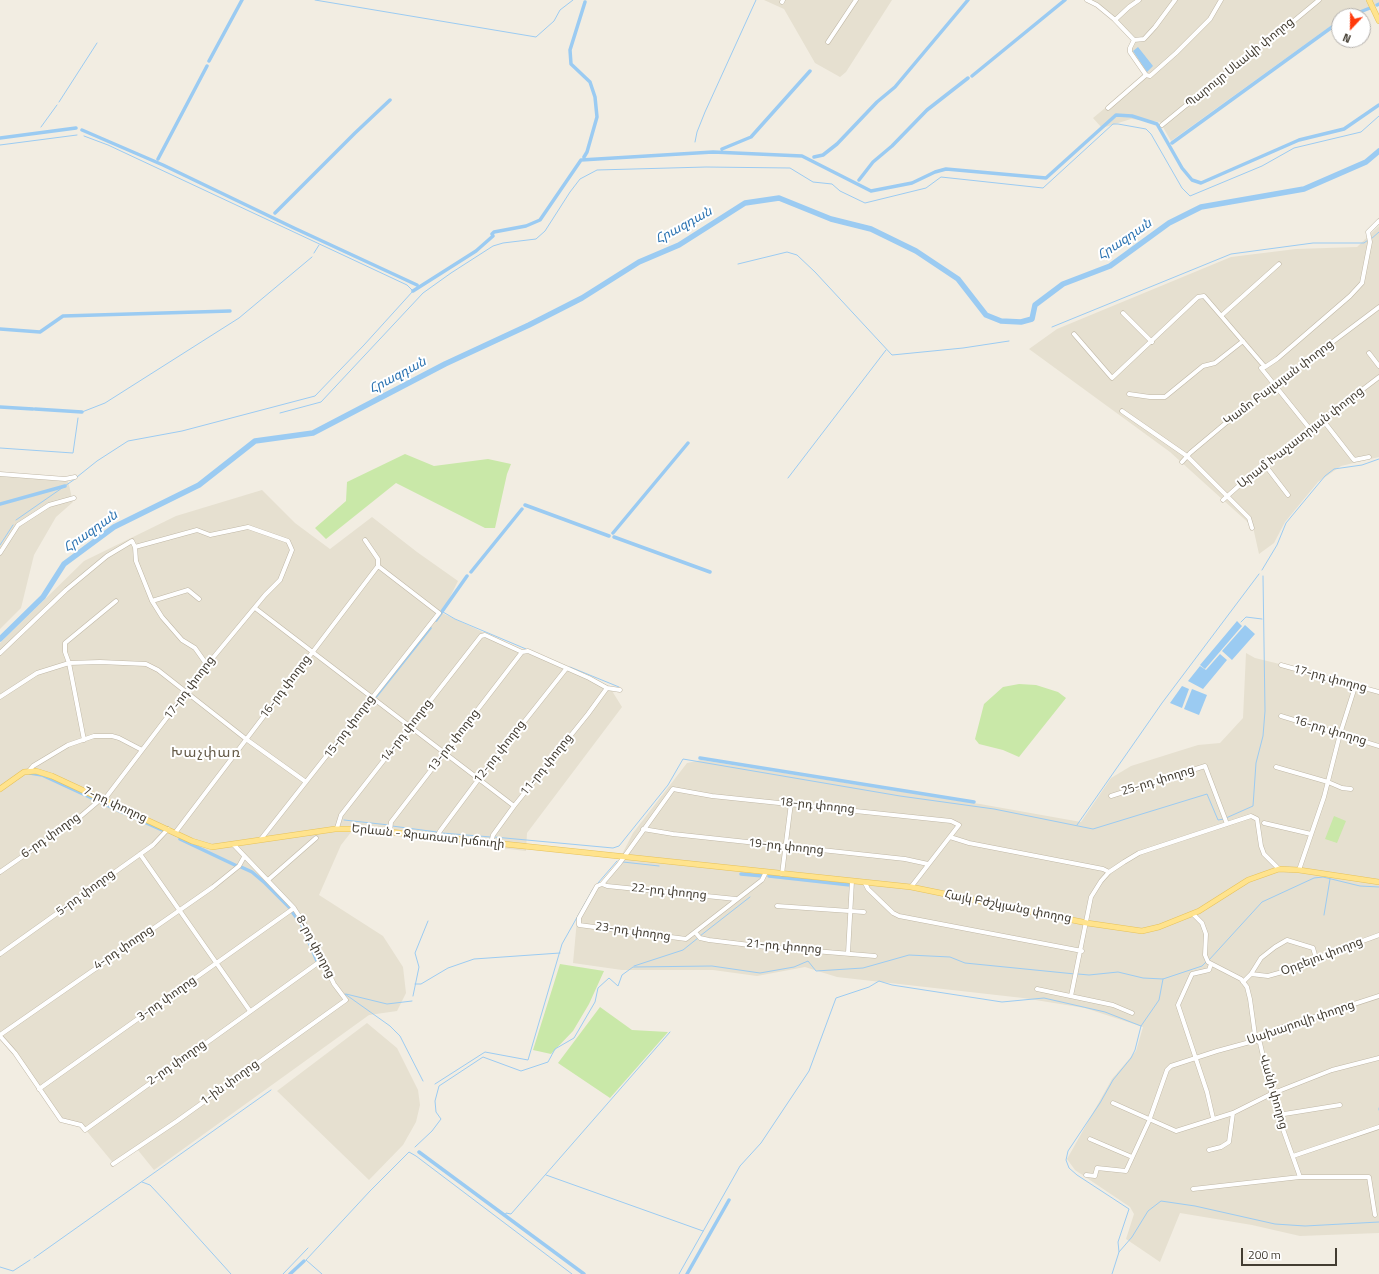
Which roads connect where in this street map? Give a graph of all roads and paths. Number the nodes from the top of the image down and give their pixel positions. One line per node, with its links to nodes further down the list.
1 (856, 0): 11 (street)
2 (1087, 0): 8 (street)
3 (1139, 0): 8 (street)
4 (1175, 0): 10 (street)
5 (1221, 0): 12 (street)
6 (1319, 0): 14 (street, Պարույր Սևակի փողոց)
7 (1369, 0): 9 (main road)
8 (1115, 20): 10 (street)
9 (1379, 21)
10 (1134, 40): 12 (street)
11 (828, 42)
12 (1146, 75): 13 (street)
13 (1108, 108)
14 (1162, 125)
15 (1379, 221): 25 (street)
16 (1279, 264): 19 (street)
17 (1379, 307): 27 (street, Կամո Բալայան փողոց)
18 (1123, 313): 22 (street)
19 (1222, 315): 21 (street); 22 (street)
20 (1074, 334): 22 (street)
21 (1243, 341): 25 (street); 28 (street)
22 (1152, 342)
23 (1369, 353): 24 (street)
24 (1379, 366)
25 (1265, 367): 27 (street)
26 (1379, 377): 30 (street, Արամ Խաչատրյան փողոց)
27 (1277, 385): 31 (street); 32 (street, Կամո Բալայան փողոց)
28 (1129, 394)
29 (1122, 411): 32 (street)
30 (1322, 419): 31 (street, Արամ Խաչատրյան փողոց); 33 (street)
31 (1310, 429): 35 (street, Արամ Խաչատրյան փողոց)
32 (1187, 456): 34 (street, Կամո Բալայան փողոց); 39 (street)
33 (1369, 457)
34 (1182, 462)
35 (1265, 465): 38 (street); 39 (street, Արամ Խաչատրյան փողոց)
36 (0, 474): 37 (street)
37 (75, 477)
38 (1288, 495)
39 (1228, 497): 41 (street, Արամ Խաչատրյան փողոց); 42 (street)
40 (74, 498): 45 (street)
41 (1223, 500)
42 (1252, 528)
43 (365, 540): 46 (street)
44 (135, 547): 49 (street); 50 (street, 17-րդ փողոց); 53 (street, 17-րդ փողոց)
45 (0, 552)
46 (378, 566): 51 (street, 16-րդ փողոց); 64 (street, 15-րդ փողոց)
47 (199, 599): 49 (street)
48 (116, 601): 54 (street)
49 (152, 601): 55 (street)
50 (255, 608): 51 (street); 55 (street, 17-րդ փողոց)
51 (313, 652): 64 (street); 69 (street, 16-րդ փողոց)
52 (522, 652): 57 (street); 66 (street, 14-րդ փողոց); 72 (street, 13-րդ փողոց)
53 (0, 653)
54 (69, 663): 61 (street); 63 (street); 68 (street)
55 (206, 665): 61 (street, 17-րդ փողոց)
56 (1281, 665): 58 (street, 17-րդ փողոց)
57 (566, 669): 59 (street); 75 (street, 12-րդ փողոց)
58 (1355, 686): 62 (street, 17-րդ փողոց); 67 (street)
59 (607, 688): 60 (street); 83 (street, 11-րդ փողոց)
60 (620, 690)
61 (187, 692): 69 (street); 71 (street, 17-րդ փողոց)
62 (1379, 692)
63 (0, 697)
64 (372, 698): 66 (street); 76 (street, 15-րդ փողոց)
65 (1281, 716): 67 (street, 16-րդ փողոց)
66 (410, 726): 72 (street); 86 (street, 14-րդ փողոց)
67 (1340, 734): 70 (street, 16-րդ փողոց); 77 (street)
68 (84, 740): 71 (street); 74 (street)
69 (246, 740): 76 (street); 90 (street, 16-րդ փողոց)
70 (1379, 746)
71 (142, 750): 81 (street, 17-րդ փողոց)
72 (443, 753): 75 (street); 89 (street, 13-րդ փողոց)
73 (1276, 767): 77 (street)
74 (29, 771): 78 (main road); 81 (main road, 7-րդ փողոց)
75 (478, 780): 83 (street); 92 (street, 12-րդ փողոց)
76 (306, 782): 95 (street, 15-րդ փողոց)
77 (1328, 782): 79 (street); 91 (street)
78 (0, 789)
79 (1351, 789)
80 (1111, 796): 85 (street, 25-րդ փողոց)
81 (103, 799): 87 (main road, 7-րդ փողոց); 105 (street, 6-րդ փողոց)
82 (791, 803): 88 (street, 18-րդ փողոց); 93 (street, 18-րդ փողոց); 98 (street)
83 (514, 806): 96 (street, 11-րդ փողոց)
84 (1264, 823): 91 (street)
85 (1227, 824): 103 (street); 107 (street)
86 (337, 828): 89 (main road, Երևան - Ջրառատ խճուղի); 95 (main road, Երևան - Ջրառատ խճուղի)
87 (168, 829): 90 (main road, 7-րդ փողոց); 99 (street, 5-րդ փողոց)
88 (643, 829): 98 (street, 19-րդ փողոց); 101 (street)
89 (390, 832): 92 (main road, Երևան - Ջրառատ խճուղի)
90 (175, 833): 97 (main road, 7-րդ փողոց)
91 (1311, 834): 104 (street)
92 (438, 836): 96 (main road, Երևան - Ջրառատ խճուղի)
93 (950, 837): 102 (street); 107 (street)
94 (316, 838): 109 (street)
95 (261, 839): 97 (main road, Երևան - Ջրառատ խճուղի)
96 (491, 842): 101 (main road, Երևան - Ջրառատ խճուղի)
97 (233, 844): 100 (street, 8-րդ փողոց)
98 (786, 846): 102 (street, 19-րդ փողոց); 108 (street)
99 (140, 854): 118 (street); 127 (street, 5-րդ փողոց)
100 (244, 857): 109 (street, 8-րդ փողոց); 118 (street, 4-րդ փողոց)
101 (623, 857): 106 (main road, Հայկ Բժշկյանց փողոց); 113 (street)
102 (928, 864): 114 (street)
103 (1279, 869): 104 (main road, Հայկ Բժշկյանց փողոց); 121 (main road, Հայկ Բժշկյանց փողոց)
104 (1299, 870): 111 (main road, Հայկ Բժշկյանց փողոց)
105 (0, 872)
106 (766, 872): 108 (main road, Հայկ Բժշկյանց փողոց); 115 (street)
107 (1110, 872): 122 (street)
108 (782, 874): 110 (main road, Հայկ Բժշկյանց փողոց)
109 (268, 880): 117 (street, 8-րդ փողոց)
110 (852, 881): 112 (main road, Հայկ Բժշկյանց փողոց); 119 (street)
111 (1379, 882)
112 (865, 883): 114 (main road, Հայկ Բժշկյանց փողոց); 125 (street)
113 (602, 884): 115 (street, 22-րդ փողոց); 123 (street, 23-րդ փողոց)
114 (911, 887): 122 (main road, Հայկ Բժշկյանց փողոց)
115 (736, 899): 123 (street)
116 (776, 906): 119 (street)
117 (294, 908): 130 (street, 8-րդ փողոց); 131 (street, 3-րդ փողոց)
118 (179, 910): 131 (street); 141 (street, 4-րդ փողոց)
119 (851, 910): 120 (street); 126 (street)
120 (864, 912)
121 (1193, 914): 122 (main road, Հայկ Բժշկյանց փողոց); 132 (street)
122 (1087, 923): 125 (street)
123 (695, 932): 126 (street, 21-րդ փողոց)
124 (1379, 935): 129 (street, Օրբելու փողոց)
125 (1082, 951): 136 (street)
126 (848, 953): 128 (street, 21-րդ փողոց)
127 (0, 954)
128 (875, 956)
129 (1316, 958): 133 (street, Օրբելու փողոց); 133 (street)
130 (322, 960): 138 (street, 8-րդ փողոց); 139 (street, 2-րդ փողոց)
131 (217, 964): 139 (street); 145 (street, 3-րդ փողոց)
132 (1211, 964): 134 (street); 143 (street)
133 (1251, 974): 134 (street)
134 (1243, 982): 142 (street, Վանի փողոց)
135 (1037, 990): 136 (street)
136 (1071, 996): 140 (street)
137 (1379, 996): 142 (street, Սախարովի փողոց)
138 (346, 1000): 158 (street, 1-ին փողոց)
139 (250, 1011): 145 (street, 2-րդ փողոց)
140 (1132, 1013)
141 (0, 1036): 145 (street)
142 (1256, 1040): 143 (street, Սախարովի փողոց); 146 (street, Վանի փողոց)
143 (1195, 1058): 151 (street); 152 (street, Սախարովի փողոց)
144 (1379, 1058): 146 (street)
145 (39, 1089)
146 (1271, 1094): 149 (street); 150 (street, Վանի փողոց)
147 (1112, 1103): 152 (street)
148 (1340, 1105): 150 (street)
149 (1233, 1112): 151 (street); 155 (street)
150 (1278, 1115): 156 (street, Վանի փողոց)
151 (1213, 1118): 152 (street)
152 (1149, 1121): 157 (street, Սախարովի փողոց)
153 (1379, 1127): 156 (street)
154 (1090, 1139): 157 (street)
155 (1209, 1150)
156 (1293, 1156): 160 (street, Վանի փողոց)
157 (1132, 1157): 159 (street, Սախարովի փողոց)
158 (113, 1164)
159 (1086, 1175)
160 (1300, 1177): 161 (street); 162 (street)
161 (1193, 1188)
162 (1375, 1215)

